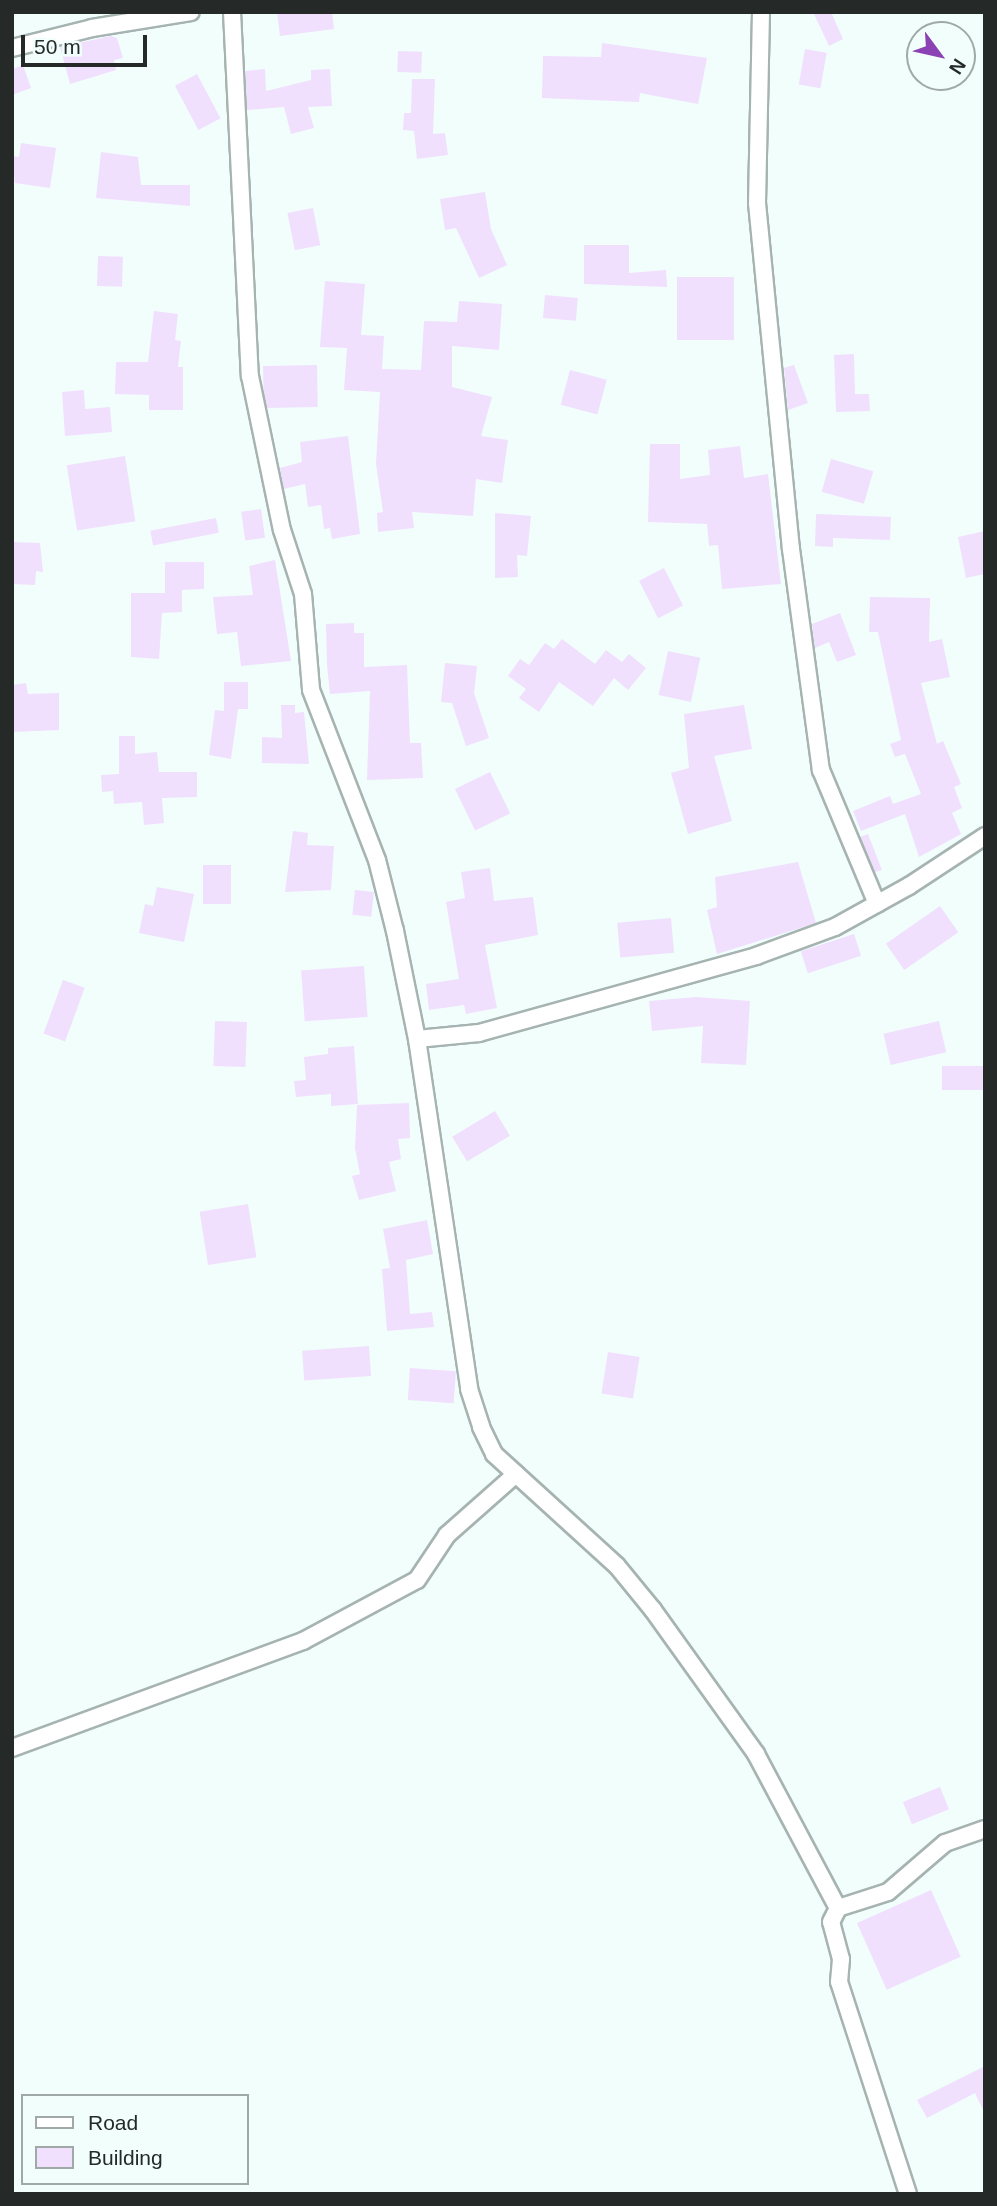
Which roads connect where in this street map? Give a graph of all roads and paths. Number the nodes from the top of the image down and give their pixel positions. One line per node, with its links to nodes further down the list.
1 (191, 12): 4 (street)
2 (232, 12): 7 (street)
3 (761, 12): 6 (street)
4 (12, 48)
5 (985, 836): 6 (street)
6 (877, 904): 7 (street)
7 (417, 1039): 8 (street)
8 (516, 1474): 9 (street); 11 (street)
9 (12, 1748)
10 (985, 1829): 11 (street)
11 (838, 1908): 12 (street)
12 (908, 2194)

